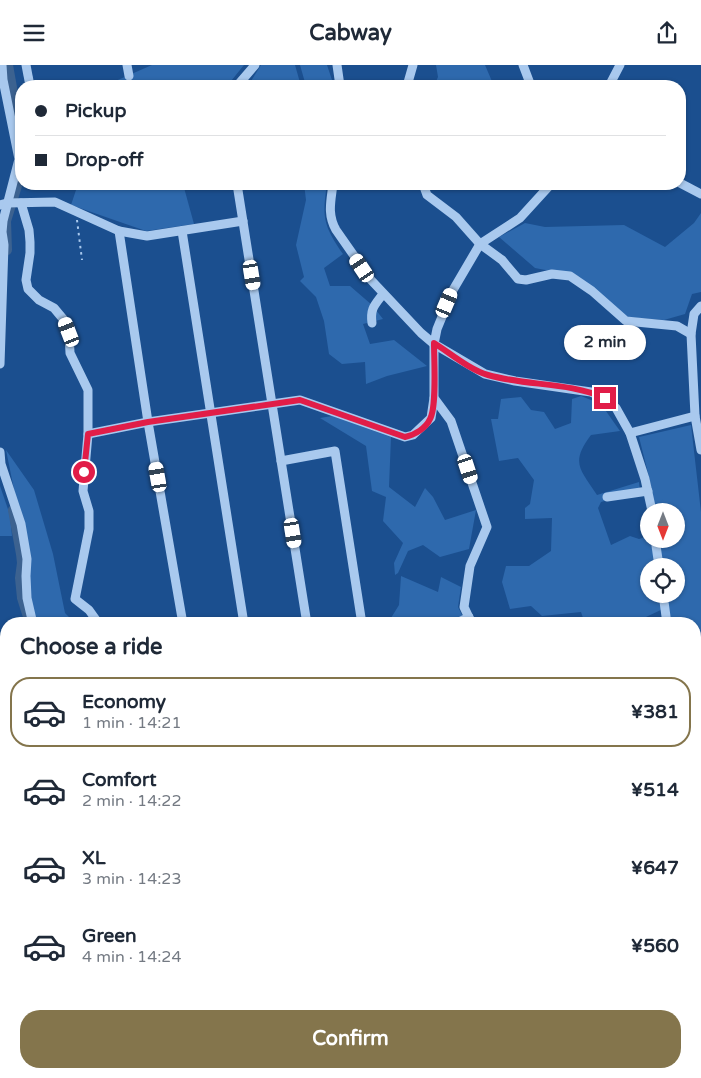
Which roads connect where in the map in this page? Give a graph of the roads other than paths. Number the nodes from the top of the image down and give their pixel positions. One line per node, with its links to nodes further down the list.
1 (2, 65): 16 (street)
2 (26, 65): 10 (street)
3 (127, 65): 9 (street)
4 (255, 65): 11 (street)
5 (337, 65): 12 (street)
6 (413, 65): 13 (street)
7 (523, 65): 14 (street)
8 (620, 65): 15 (street)
9 (129, 76)
10 (29, 80)
11 (243, 80)
12 (339, 80)
13 (408, 80)
14 (529, 80)
15 (612, 80)
16 (2, 81): 17 (street)
17 (15, 141)
18 (15, 171): 26 (street)
19 (686, 186): 24 (street)
20 (238, 190): 27 (street)
21 (332, 190): 31 (street)
22 (426, 190): 30 (street)
23 (546, 190): 30 (street)
24 (701, 194)
25 (21, 203): 26 (street); 28 (street); 43 (street)
26 (4, 204): 36 (street)
27 (243, 221): 29 (street); 38 (street)
28 (119, 231): 29 (street); 41 (street)
29 (182, 231): 39 (street)
30 (480, 244): 34 (street); 35 (street)
31 (383, 294): 33 (street); 35 (street)
32 (701, 306): 34 (street)
33 (372, 323)
34 (691, 334): 40 (street)
35 (434, 343): 37 (street); 42 (street)
36 (0, 364)
37 (434, 398): 38 (street); 57 (street)
38 (272, 403): 39 (street); 46 (street)
39 (210, 413): 41 (street); 54 (street)
40 (694, 416): 42 (street); 44 (street)
41 (148, 422): 43 (street); 53 (street)
42 (630, 433): 47 (street)
43 (88, 434): 52 (street)
44 (701, 450)
45 (0, 452): 51 (street)
46 (281, 461): 55 (street); 56 (street)
47 (648, 491): 48 (street); 49 (street)
48 (607, 497)
49 (650, 503)
50 (664, 603): 58 (street)
51 (32, 617)
52 (94, 617)
53 (182, 617)
54 (243, 617)
55 (306, 617)
56 (361, 617)
57 (468, 617)
58 (666, 617)

